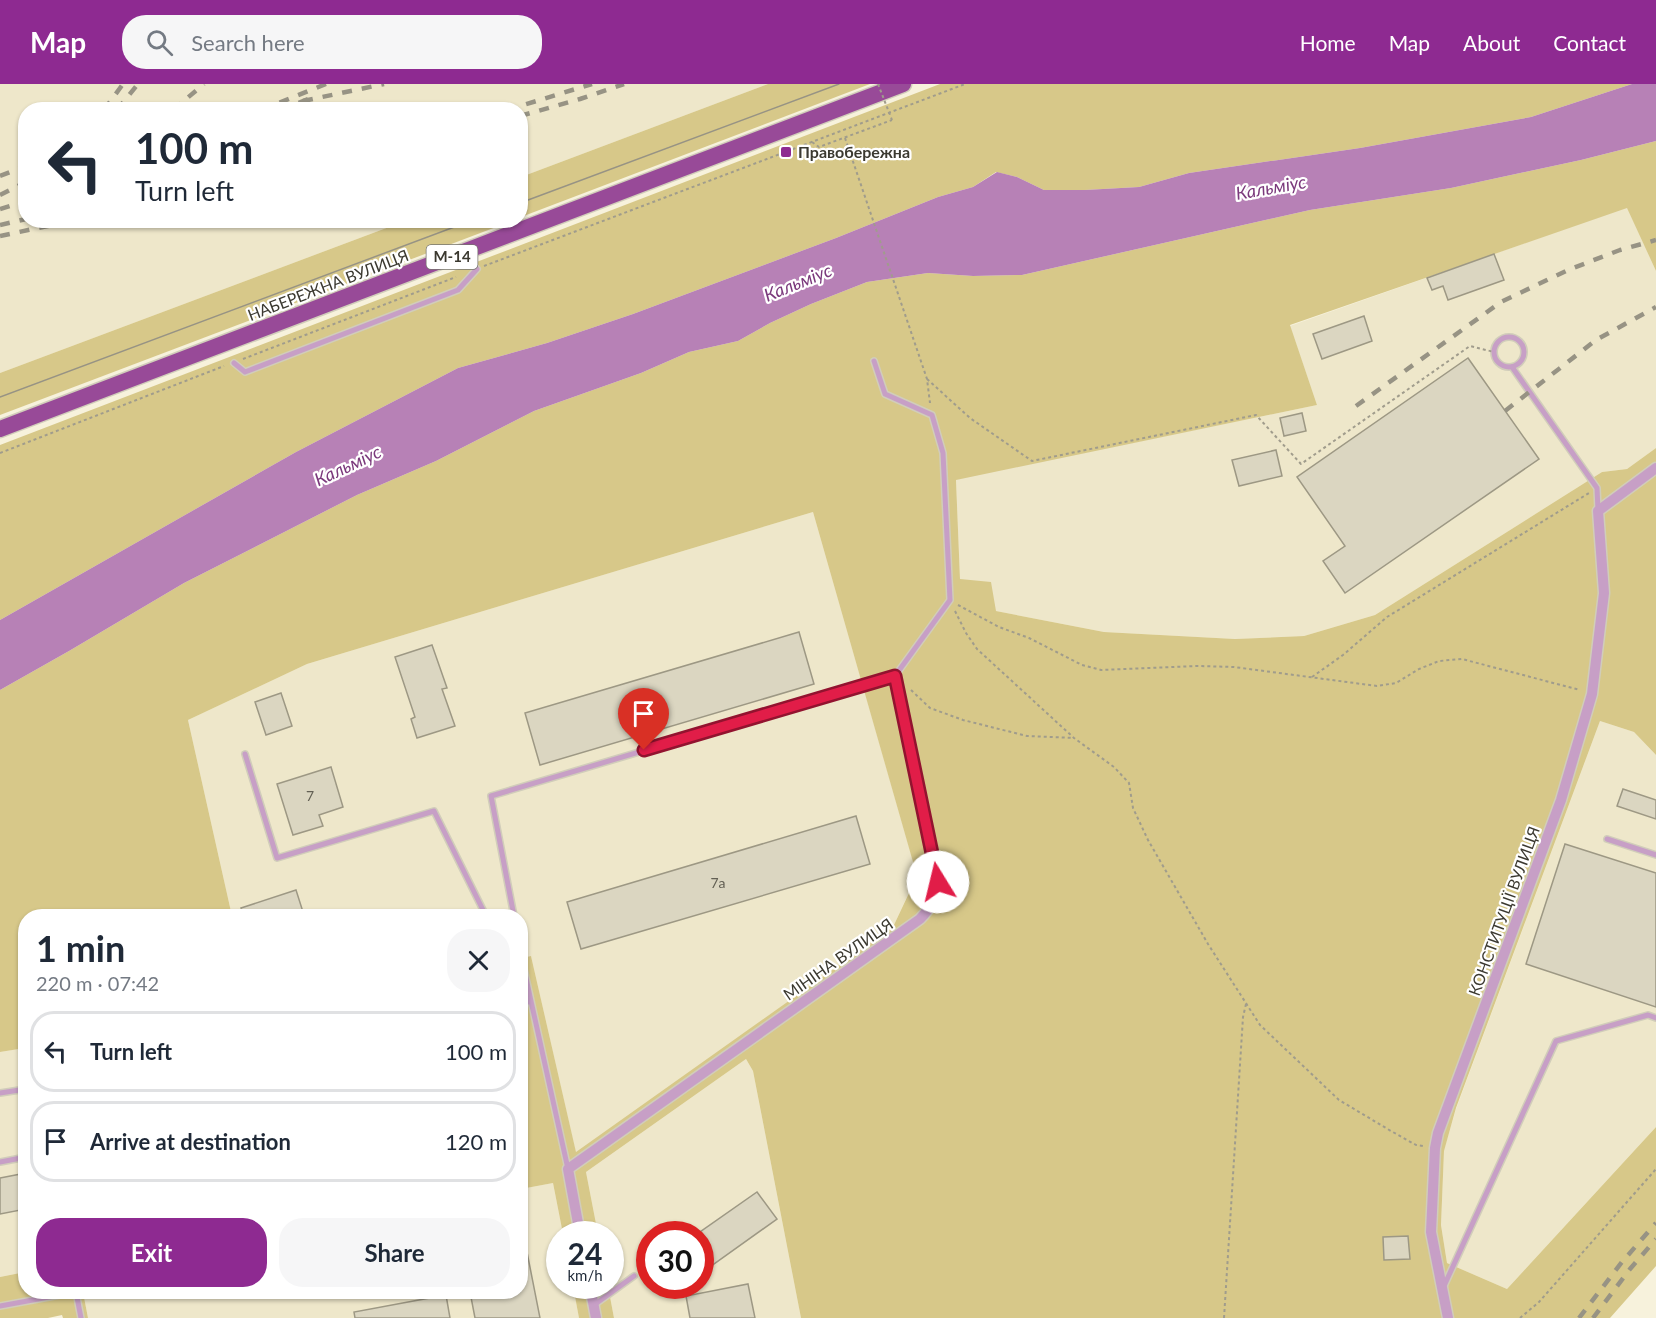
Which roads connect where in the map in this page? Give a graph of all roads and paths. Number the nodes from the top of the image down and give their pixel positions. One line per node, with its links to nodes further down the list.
1 (878, 84): 3 (path, bridge)
2 (903, 84): 5 (highway, НАБЕРЕЖНА ВУЛИЦЯ / М-14)
3 (845, 138): 4 (path); 12 (path)
4 (813, 142)
5 (528, 227)
6 (526, 228): 14 (highway, НАБЕРЕЖНА ВУЛИЦЯ / М-14)
7 (477, 269): 10 (lane)
8 (1494, 352): 11 (lane); 11 (lane); 12 (path)
9 (874, 361): 13 (lane)
10 (234, 363)
11 (1512, 367): 16 (lane)
12 (927, 379): 13 (path)
13 (932, 415): 18 (lane)
14 (0, 429)
15 (1656, 468): 17 (street)
16 (1597, 488): 17 (lane); 20 (path)
17 (1598, 511): 21 (street, КОНСТИТУЦІЇ ВУЛИЦЯ)
18 (950, 600): 19 (lane); 20 (path); 22 (path)
19 (895, 676): 22 (path); 27 (lane); 38 (street, МІНІНА ВУЛИЦЯ)
20 (1312, 677): 21 (path)
21 (1592, 694): 35 (street, КОНСТИТУЦІЇ ВУЛИЦЯ)
22 (1074, 738): 30 (path)
23 (245, 754): 26 (lane)
24 (1607, 839): 25 (lane)
25 (1656, 855)
26 (483, 909)
27 (513, 909)
28 (528, 993): 31 (lane)
29 (528, 1003): 31 (lane)
30 (1246, 1004): 35 (path); 50 (path)
31 (531, 1009): 38 (lane)
32 (1656, 1018): 42 (lane)
33 (18, 1090): 34 (lane)
34 (0, 1093)
35 (1435, 1148): 42 (street, КОНСТИТУЦІЇ ВУЛИЦЯ)
36 (18, 1158): 37 (lane)
37 (0, 1161)
38 (568, 1169): 40 (street)
39 (1656, 1169): 52 (path)
40 (578, 1221)
41 (634, 1276): 46 (lane)
42 (1443, 1289): 51 (street, КОНСТИТУЦІЇ ВУЛИЦЯ)
43 (38, 1299): 47 (lane)
44 (77, 1299): 48 (lane)
45 (593, 1299): 46 (street)
46 (594, 1305): 49 (street)
47 (0, 1306)
48 (81, 1318)
49 (596, 1318)
50 (1224, 1318)
51 (1448, 1318)
52 (1520, 1318)

